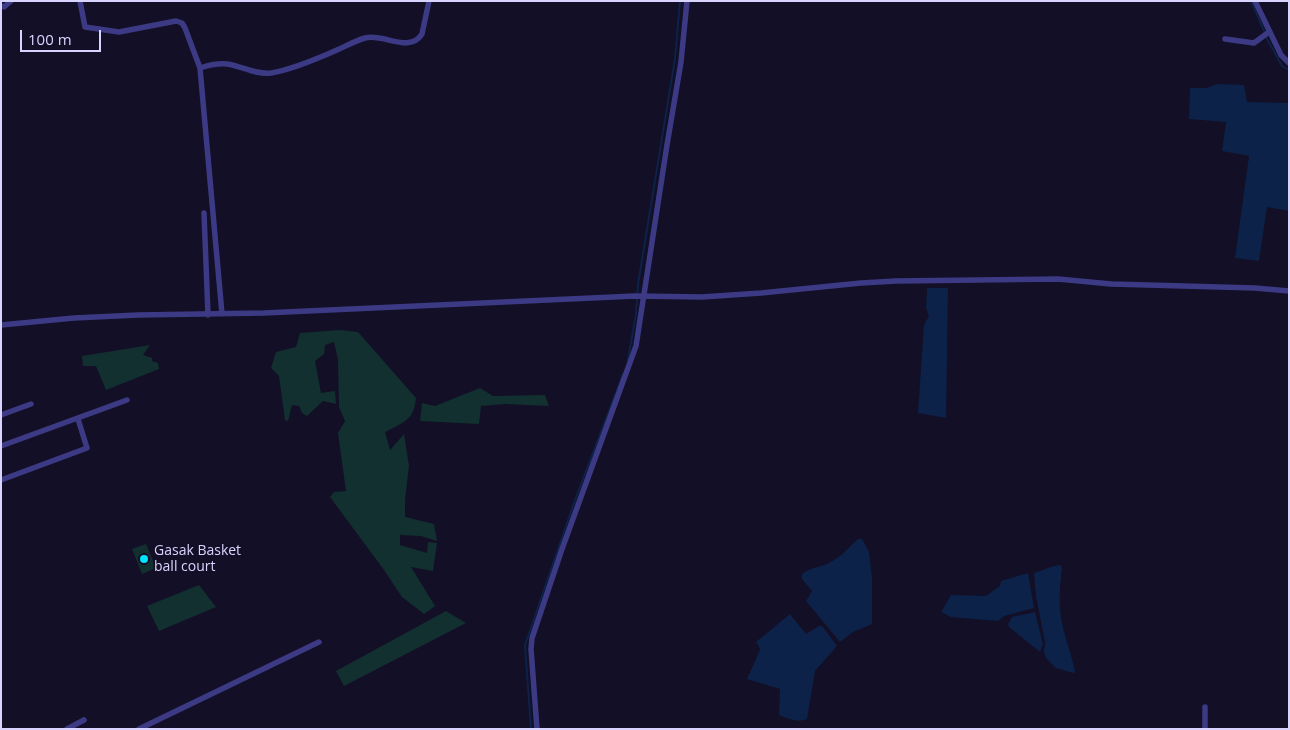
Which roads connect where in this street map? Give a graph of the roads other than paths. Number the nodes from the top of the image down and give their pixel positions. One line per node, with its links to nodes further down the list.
1 (11, 1): 6 (street)
2 (80, 1): 10 (street)
3 (429, 1): 10 (street)
4 (687, 1): 13 (street)
5 (1255, 1): 7 (street)
6 (1, 6)
7 (1269, 32): 8 (street); 9 (street)
8 (1225, 38)
9 (1289, 63)
10 (200, 68): 14 (street)
11 (204, 213): 15 (street)
12 (1289, 291): 13 (street)
13 (640, 296): 14 (street); 28 (street)
14 (222, 314): 15 (street)
15 (208, 315): 16 (street)
16 (1, 325)
17 (127, 400): 20 (street)
18 (30, 404): 19 (street)
19 (1, 415)
20 (78, 419): 21 (street); 22 (street)
21 (1, 446)
22 (1, 480)
23 (320, 642): 27 (street)
24 (1205, 707): 29 (street)
25 (84, 720): 26 (street)
26 (66, 729)
27 (139, 729)
28 (537, 729)
29 (1205, 729)

